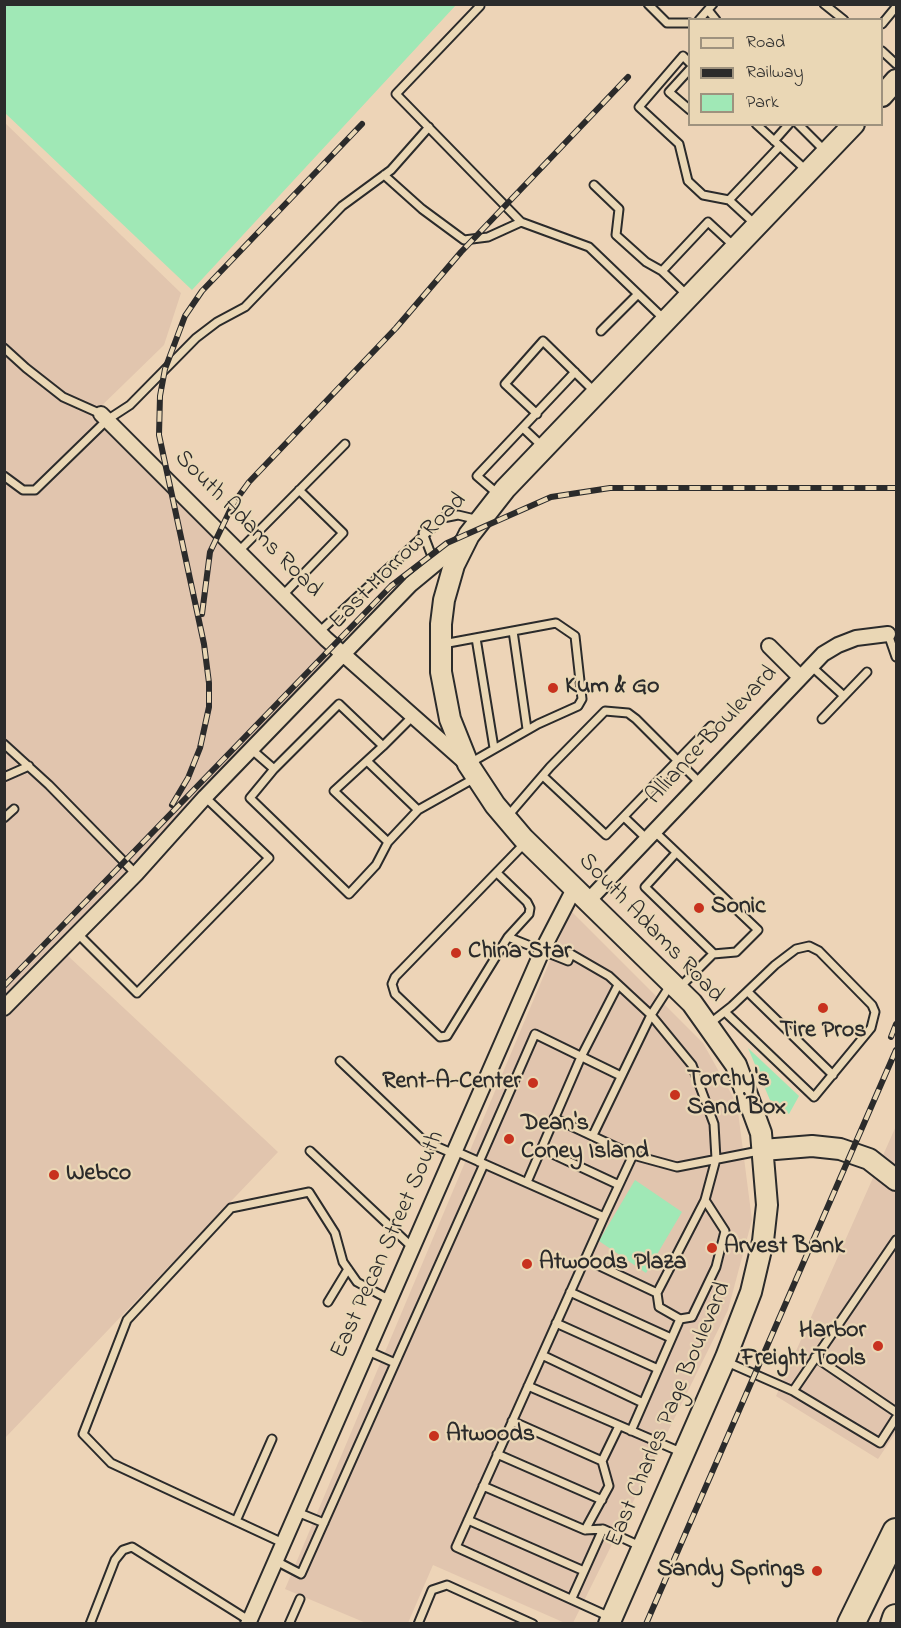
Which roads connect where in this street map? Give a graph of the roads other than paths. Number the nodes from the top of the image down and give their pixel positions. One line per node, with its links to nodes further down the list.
1 (648, 4): 6 (lane)
2 (824, 4): 5 (lane)
3 (480, 6): 19 (lane)
4 (897, 7): 7 (lane)
5 (842, 18)
6 (688, 23)
7 (883, 23)
8 (883, 52): 10 (lane)
9 (688, 61): 25 (lane)
10 (897, 64)
11 (688, 71): 14 (lane)
12 (897, 80): 13 (main road)
13 (883, 95)
14 (688, 108)
15 (758, 126): 20 (lane)
16 (788, 126): 20 (lane)
17 (800, 126): 21 (lane)
18 (852, 126): 21 (main road, East Morrow Road)
19 (429, 127): 23 (lane); 26 (lane)
20 (777, 143): 22 (lane); 25 (lane)
21 (828, 153): 22 (main road, East Morrow Road)
22 (808, 173): 27 (main road, East Morrow Road)
23 (384, 175): 26 (lane); 38 (lane)
24 (594, 185): 29 (lane)
25 (729, 200): 27 (lane)
26 (521, 222): 30 (lane)
27 (757, 226): 28 (main road, East Morrow Road)
28 (736, 248): 29 (lane); 31 (main road, East Morrow Road)
29 (662, 271): 31 (lane)
30 (638, 294): 32 (lane); 33 (lane)
31 (689, 297): 32 (main road, East Morrow Road)
32 (666, 321): 36 (main road, East Morrow Road)
33 (600, 331)
34 (4, 348): 38 (lane)
35 (575, 372): 36 (lane); 37 (lane); 37 (lane)
36 (596, 394): 41 (main road, East Morrow Road)
37 (537, 414): 39 (lane)
38 (104, 417): 42 (lane); 47 (street, South Adams Road)
39 (523, 428): 41 (lane); 44 (lane)
40 (345, 444): 43 (lane)
41 (544, 448): 44 (main road, East Morrow Road)
42 (4, 476)
43 (299, 490): 47 (lane); 49 (lane)
44 (499, 496): 45 (main road, East Morrow Road)
45 (474, 527): 46 (lane); 48 (street, East Morrow Road); 54 (main road, South Adams Road)
46 (423, 533): 48 (lane); 51 (lane)
47 (238, 552): 49 (street, South Adams Road)
48 (438, 561): 56 (street, East Morrow Road)
49 (282, 596): 51 (street, South Adams Road)
50 (513, 631): 53 (lane); 65 (lane); 65 (lane)
51 (319, 632): 56 (street, South Adams Road)
52 (888, 634): 57 (lane); 58 (street, Alliance Boulevard)
53 (476, 638): 54 (lane); 69 (lane)
54 (441, 644): 74 (main road, South Adams Road)
55 (769, 646): 60 (street)
56 (344, 654): 62 (street, South Adams Road); 68 (street, East Morrow Road)
57 (897, 657)
58 (811, 666): 60 (street, Alliance Boulevard); 61 (lane)
59 (867, 672): 61 (lane)
60 (800, 676): 77 (street, Alliance Boulevard)
61 (844, 696): 63 (lane)
62 (412, 717): 67 (lane); 74 (street, South Adams Road)
63 (822, 719)
64 (711, 726): 70 (lane)
65 (527, 729): 69 (lane)
66 (4, 744): 72 (lane)
67 (382, 746): 71 (lane); 73 (lane)
68 (251, 748): 73 (lane); 78 (street, East Morrow Road)
69 (494, 748): 74 (lane)
70 (678, 761): 75 (lane); 77 (lane); 81 (lane)
71 (367, 762): 80 (lane); 86 (lane)
72 (29, 766): 76 (lane); 89 (lane)
73 (274, 770): 86 (lane)
74 (472, 771): 80 (lane); 83 (main road, South Adams Road)
75 (543, 776): 81 (lane); 83 (lane)
76 (4, 777)
77 (700, 783): 84 (street, Alliance Boulevard)
78 (205, 797): 89 (street, East Morrow Road); 91 (lane)
79 (14, 809): 82 (lane)
80 (417, 810): 86 (lane)
81 (624, 817): 84 (lane)
82 (4, 818)
83 (506, 818): 85 (main road, South Adams Road)
84 (651, 835): 87 (lane); 90 (street, Alliance Boulevard)
85 (527, 841): 88 (lane); 90 (main road, South Adams Road)
86 (388, 842)
87 (676, 853): 94 (lane); 94 (lane)
88 (497, 873): 92 (lane); 92 (lane)
89 (136, 874): 91 (street, East Morrow Road)
90 (582, 894): 93 (street, East Pecan Street South); 96 (main road, South Adams Road)
91 (78, 934): 98 (street, East Morrow Road)
92 (508, 937): 93 (lane)
93 (543, 949): 95 (lane); 111 (street, East Pecan Street South)
94 (714, 954): 96 (lane)
95 (618, 985): 100 (lane); 102 (lane)
96 (676, 985): 100 (lane); 101 (main road, South Adams Road)
97 (748, 992): 99 (lane); 104 (lane); 104 (lane)
98 (6, 1002)
99 (725, 1012): 101 (lane); 104 (lane)
100 (651, 1015): 105 (lane); 113 (lane)
101 (709, 1024): 109 (main road, South Adams Road)
102 (581, 1057): 105 (lane); 106 (lane); 114 (lane)
103 (340, 1061): 111 (lane)
104 (833, 1075)
105 (621, 1076): 107 (lane)
106 (554, 1118): 107 (lane); 108 (lane)
107 (593, 1135): 112 (lane)
108 (542, 1149): 116 (lane); 117 (lane)
109 (763, 1150): 113 (lane); 115 (main road); 135 (main road, East Charles Page Boulevard)
110 (310, 1151): 121 (lane)
111 (455, 1153): 114 (lane); 121 (street, East Pecan Street South)
112 (633, 1155): 113 (lane); 117 (lane)
113 (716, 1159): 118 (lane)
114 (481, 1163): 116 (lane); 136 (lane)
115 (895, 1174)
116 (526, 1182): 119 (lane)
117 (619, 1185): 119 (lane)
118 (705, 1200): 126 (lane); 129 (lane)
119 (604, 1217): 123 (lane)
120 (897, 1240): 122 (lane)
121 (413, 1248): 127 (street, East Pecan Street South)
122 (894, 1250): 134 (lane)
123 (585, 1259): 125 (lane); 126 (lane)
124 (348, 1269): 127 (lane); 128 (lane); 154 (lane)
125 (570, 1292): 130 (lane); 131 (lane)
126 (657, 1293): 129 (lane)
127 (390, 1300): 132 (street, East Pecan Street South)
128 (328, 1302)
129 (680, 1319): 131 (lane)
130 (556, 1323): 133 (lane); 137 (lane)
131 (671, 1338): 137 (lane)
132 (368, 1351): 136 (lane); 152 (street, East Pecan Street South)
133 (542, 1355): 138 (lane); 140 (lane)
134 (816, 1357): 139 (lane); 141 (lane)
135 (724, 1360): 139 (lane); 147 (main road, East Charles Page Boulevard)
136 (395, 1363): 155 (lane)
137 (658, 1369): 140 (lane)
138 (528, 1386): 143 (lane); 144 (lane)
139 (793, 1391): 142 (lane)
140 (643, 1402): 145 (lane)
141 (897, 1412)
142 (897, 1418)
143 (512, 1420): 148 (lane); 149 (lane)
144 (619, 1426): 145 (lane); 149 (lane)
145 (631, 1431): 147 (lane)
146 (272, 1439): 154 (lane)
147 (683, 1453): 160 (main road, East Charles Page Boulevard)
148 (497, 1454): 150 (lane); 151 (lane)
149 (602, 1461): 151 (lane)
150 (483, 1486): 153 (lane); 157 (lane)
151 (602, 1500): 157 (lane)
152 (297, 1512): 155 (lane); 159 (street, East Pecan Street South)
153 (468, 1520): 162 (lane); 163 (lane)
154 (236, 1521): 159 (lane)
155 (324, 1523): 161 (lane)
156 (603, 1529): 157 (lane); 160 (lane); 162 (lane)
157 (585, 1530)
158 (897, 1532): 172 (highway)
159 (284, 1543): 161 (street, East Pecan Street South)
160 (642, 1547): 166 (main road, East Charles Page Boulevard)
161 (276, 1561): 167 (street, East Pecan Street South)
162 (584, 1571): 163 (lane)
163 (572, 1598): 166 (lane)
164 (300, 1599): 169 (lane)
165 (897, 1618): 173 (highway)
166 (610, 1621)
167 (249, 1622): 168 (lane)
168 (90, 1623)
169 (289, 1623)
170 (418, 1623): 171 (lane)
171 (533, 1623)
172 (851, 1623)
173 (894, 1623)

